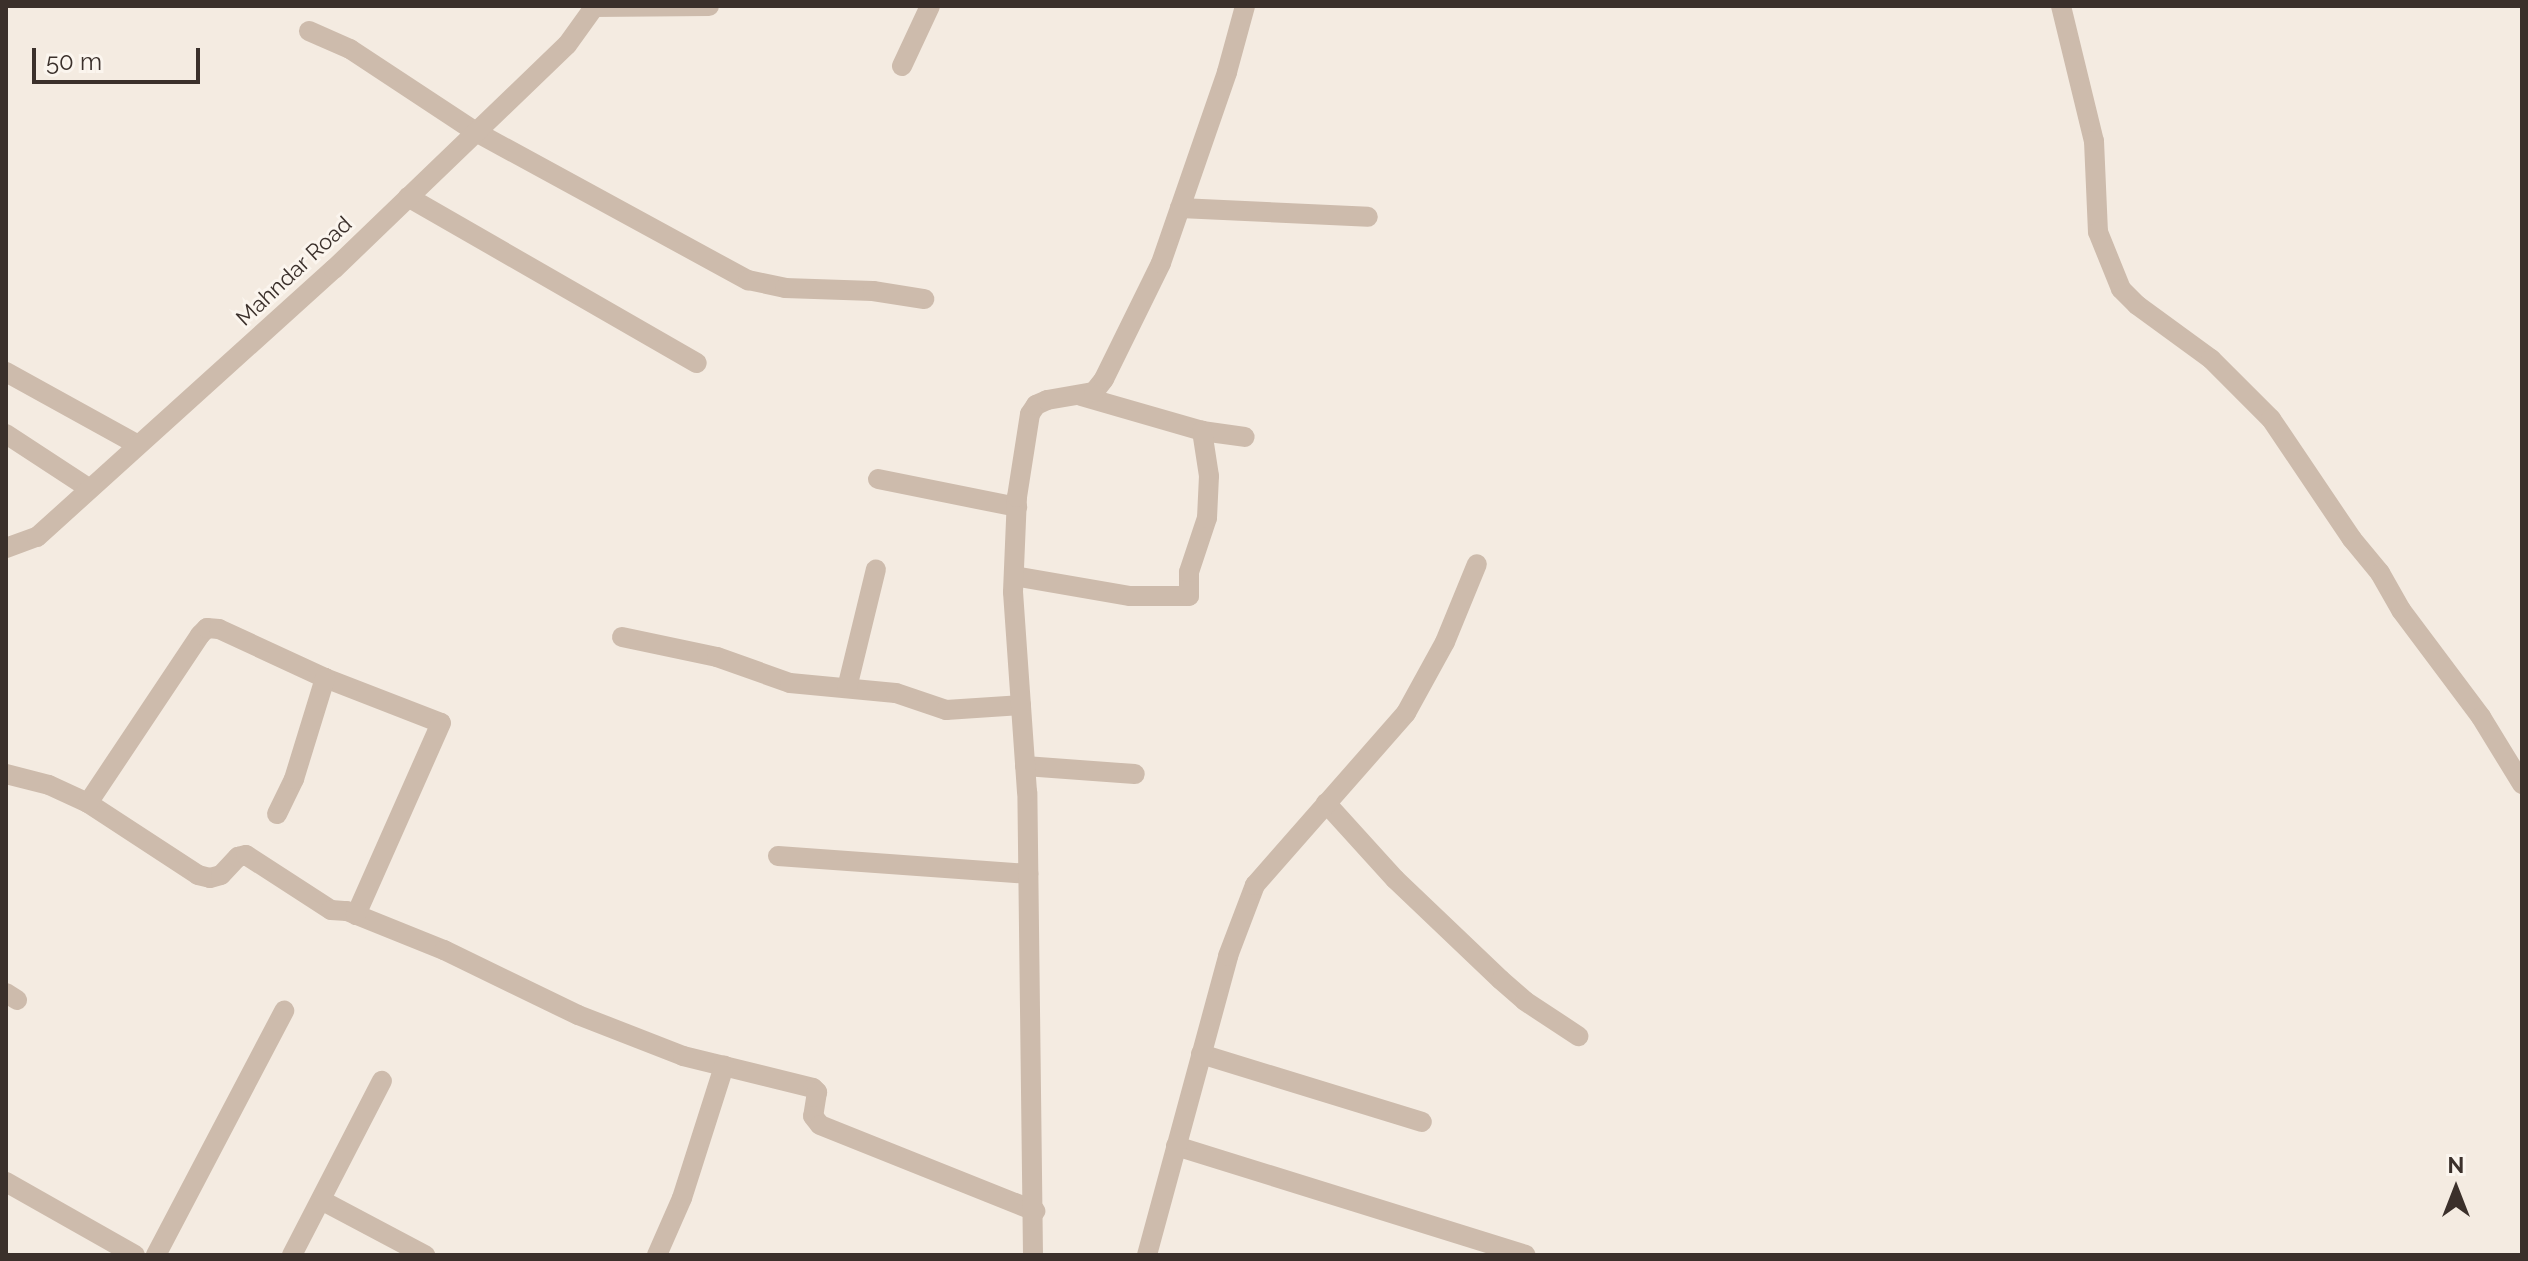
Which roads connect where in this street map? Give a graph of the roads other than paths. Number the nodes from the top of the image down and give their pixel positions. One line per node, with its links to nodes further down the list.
1 (709, 6): 5 (street)
2 (930, 6): 7 (street)
3 (1245, 6): 10 (street)
4 (2061, 6): 34 (street)
5 (595, 7): 8 (street, Mahndar Road)
6 (309, 31): 8 (street)
7 (902, 66)
8 (476, 132): 9 (street, Mahndar Road); 12 (street)
9 (408, 197): 13 (street); 19 (street, Mahndar Road)
10 (1180, 208): 11 (street); 15 (street)
11 (1368, 217)
12 (924, 299)
13 (697, 363)
14 (6, 372): 19 (street)
15 (1081, 396): 16 (street); 22 (street)
16 (1202, 431): 18 (street); 26 (street)
17 (6, 434): 21 (street)
18 (1245, 437)
19 (138, 445): 21 (street, Mahndar Road)
20 (878, 479): 22 (street)
21 (90, 489): 23 (street, Mahndar Road)
22 (1017, 507): 26 (street)
23 (6, 548)
24 (1477, 564): 36 (street)
25 (876, 569): 29 (street)
26 (1014, 576): 30 (street)
27 (622, 637): 29 (street)
28 (325, 678): 35 (street); 37 (street); 40 (street)
29 (847, 688): 30 (street)
30 (1021, 705): 31 (street)
31 (1025, 766): 33 (street); 39 (street)
32 (6, 774): 35 (street)
33 (1135, 774)
34 (2522, 784)
35 (88, 803): 40 (street)
36 (1326, 803): 42 (street); 43 (street)
37 (277, 814)
38 (778, 856): 39 (street)
39 (1028, 874): 50 (street)
40 (356, 915): 44 (street)
41 (284, 1011): 52 (street)
42 (1578, 1036)
43 (1201, 1054): 46 (street); 47 (street)
44 (724, 1066): 50 (street); 55 (street)
45 (382, 1081): 49 (street)
46 (1422, 1122)
47 (1176, 1146): 57 (street); 58 (street)
48 (6, 1182): 51 (street)
49 (321, 1200): 53 (street); 54 (street)
50 (1035, 1211): 56 (street)
51 (135, 1255)
52 (156, 1255)
53 (292, 1255)
54 (425, 1255)
55 (657, 1255)
56 (1033, 1255)
57 (1147, 1255)
58 (1525, 1255)

